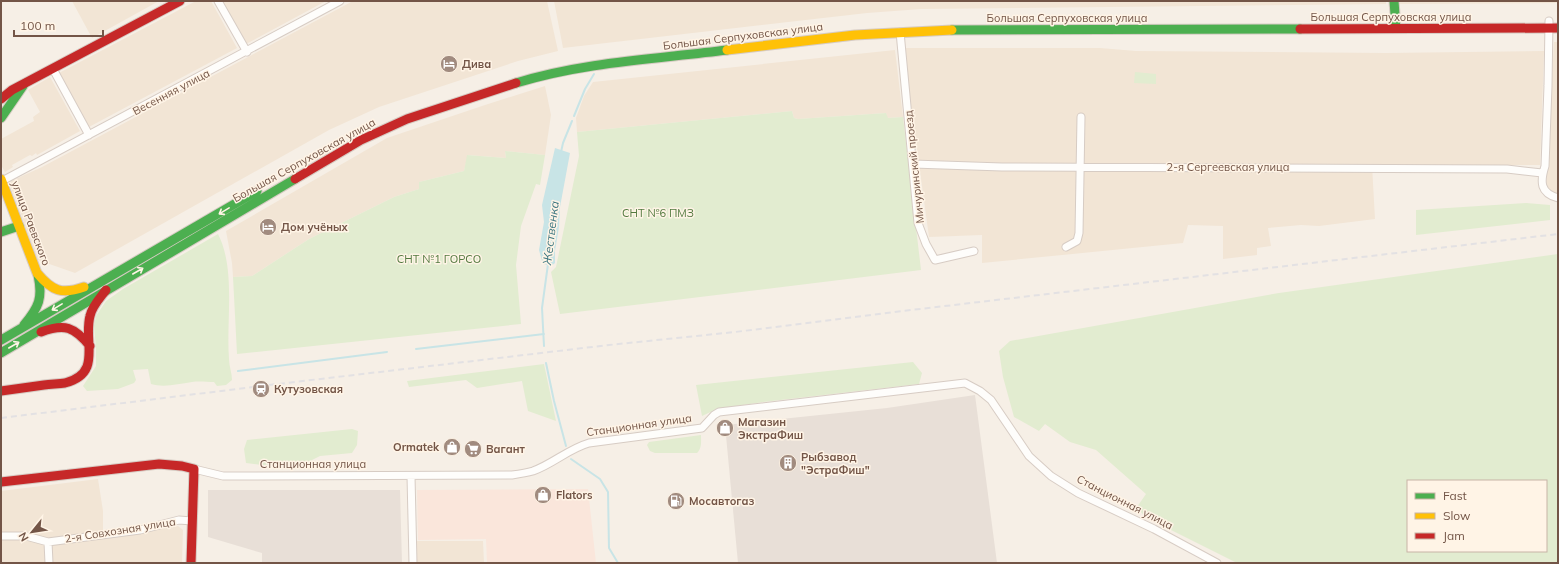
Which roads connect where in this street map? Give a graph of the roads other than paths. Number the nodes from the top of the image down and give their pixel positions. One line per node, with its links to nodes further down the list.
1 (180, 1): 9 (main road)
2 (218, 1): 8 (street)
3 (340, 1): 8 (street, Весенняя улица)
4 (1394, 1): 6 (main road)
5 (1554, 24): 6 (main road, Большая Серпуховская улица); 17 (street)
6 (1395, 25): 7 (main road, Большая Серпуховская улица); 25 (main road, Большая Серпуховская улица, one-way to 25)
7 (900, 32): 15 (street, Мичуринский проезд); 26 (main road, Большая Серпуховская улица, one-way to 7)
8 (247, 52): 14 (street, Весенняя улица)
9 (53, 69): 10 (main road); 14 (street)
10 (24, 84): 11 (main road); 13 (main road)
11 (1, 98)
12 (1081, 117): 16 (street)
13 (1, 118)
14 (89, 135): 18 (street, Весенняя улица)
15 (913, 164): 16 (street, 2-я Сергеевская улица); 23 (street, Мичуринский проезд)
16 (1080, 166): 17 (street, 2-я Сергеевская улица); 22 (street)
17 (1542, 173): 19 (street)
18 (2, 180): 20 (main road, улица Раевского)
19 (1558, 198)
20 (19, 226): 21 (main road); 24 (main road, улица Раевского)
21 (1, 232)
22 (1066, 247)
23 (974, 252)
24 (37, 273): 25 (main road, улица Раевского); 27 (main road)
25 (102, 280): 27 (main road, Большая Серпуховская улица, one-way to 27)
26 (107, 289): 28 (main road, Большая Серпуховская улица); 30 (main road)
27 (20, 328): 29 (main road, Большая Серпуховская улица)
28 (26, 338): 30 (main road); 31 (main road, Большая Серпуховская улица, one-way to 28)
29 (1, 340)
30 (90, 346): 32 (main road)
31 (1, 353)
32 (1, 391)
33 (194, 469): 34 (street, Станционная улица); 35 (main road, Станционная улица); 36 (main road)
34 (410, 476): 41 (street); 42 (street, Станционная улица)
35 (1, 482)
36 (192, 521): 38 (street, 2-я Совхозная улица); 40 (main road)
37 (1, 536): 38 (street, 2-я Совхозная улица)
38 (48, 542): 39 (street)
39 (49, 563)
40 (191, 563)
41 (413, 563)
42 (1217, 563)

